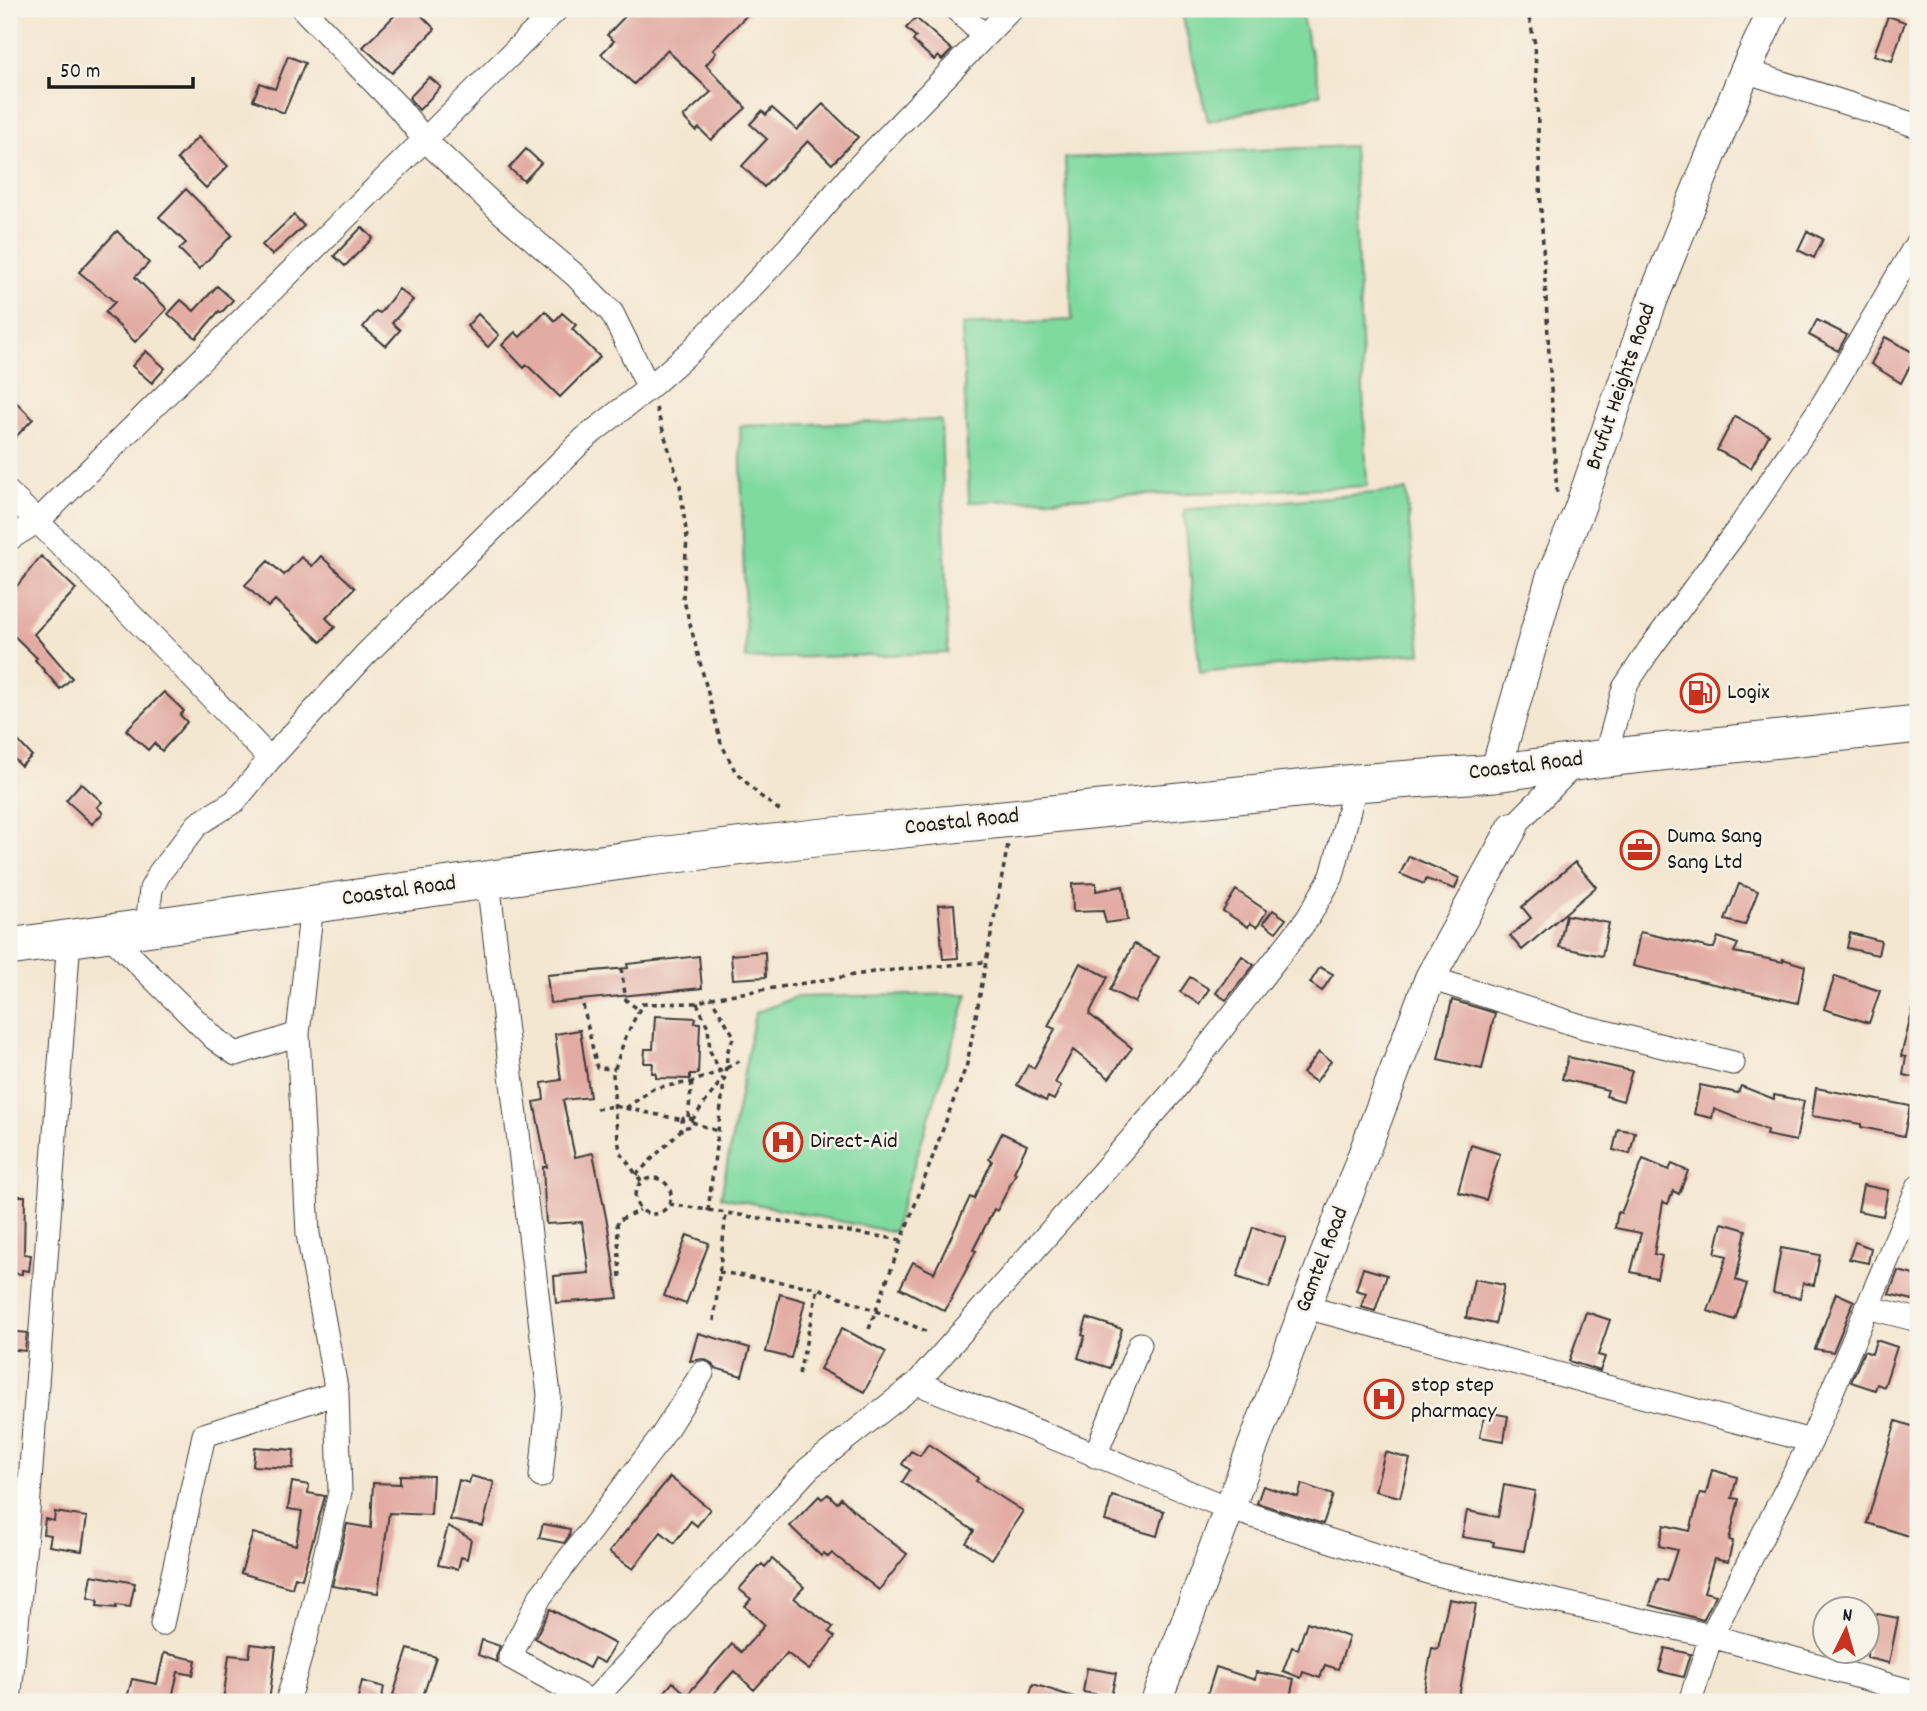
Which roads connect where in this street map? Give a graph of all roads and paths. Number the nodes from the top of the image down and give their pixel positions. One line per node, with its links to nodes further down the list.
1 (303, 9): 10 (street)
2 (557, 9): 10 (street)
3 (956, 9): 7 (street)
4 (1011, 9): 7 (street)
5 (1527, 9): 14 (path)
6 (1774, 9): 8 (street, Brufut Heights Road)
7 (984, 36): 12 (street)
8 (1745, 71): 9 (street); 20 (street, Brufut Heights Road)
9 (1918, 126)
10 (425, 140): 12 (street); 15 (street)
11 (1918, 241): 19 (street)
12 (649, 388): 18 (street); 24 (path)
13 (9, 493): 15 (street)
14 (1557, 499)
15 (38, 521): 16 (street); 18 (street)
16 (9, 539)
17 (1918, 724): 19 (main road, Coastal Road)
18 (270, 759): 27 (street)
19 (1591, 760): 20 (main road, Coastal Road); 23 (street)
20 (1495, 773): 21 (main road, Coastal Road)
21 (1356, 782): 22 (main road, Coastal Road); 75 (street)
22 (1013, 818): 24 (main road, Coastal Road); 31 (path)
23 (1513, 827): 33 (street, Gamtel Road)
24 (816, 838): 25 (main road, Coastal Road)
25 (488, 880): 26 (main road, Coastal Road); 79 (street)
26 (312, 904): 27 (main road, Coastal Road); 38 (street)
27 (147, 927): 28 (main road, Coastal Road)
28 (107, 933): 29 (main road, Coastal Road); 38 (street)
29 (69, 939): 30 (main road, Coastal Road); 81 (street)
30 (9, 947)
31 (984, 962): 34 (path); 61 (path)
32 (621, 968): 37 (path)
33 (1430, 978): 42 (street); 65 (street, Gamtel Road)
34 (711, 998): 35 (path); 44 (path)
35 (697, 1003): 37 (path); 40 (path)
36 (583, 1005): 43 (path)
37 (639, 1010): 43 (path)
38 (298, 1034): 76 (street)
39 (703, 1050): 40 (path)
40 (710, 1051): 45 (path)
41 (743, 1059): 44 (path)
42 (1733, 1063)
43 (615, 1069): 48 (path)
44 (726, 1069): 45 (path); 46 (path)
45 (720, 1071): 47 (path)
46 (725, 1074): 51 (path); 53 (path)
47 (692, 1082): 50 (path); 51 (path)
48 (614, 1106): 49 (path); 50 (path); 54 (path)
49 (596, 1108)
50 (625, 1108): 51 (path)
51 (689, 1120): 52 (path); 52 (path); 53 (path)
52 (685, 1126): 54 (path)
53 (717, 1132): 59 (path)
54 (636, 1175): 55 (path)
55 (641, 1181): 57 (path); 58 (path)
56 (1918, 1187): 66 (street)
57 (669, 1204): 58 (path); 59 (path)
58 (641, 1210): 63 (path)
59 (708, 1211): 60 (path)
60 (726, 1214): 61 (path); 62 (path)
61 (902, 1240): 67 (path)
62 (719, 1272): 64 (path); 69 (path)
63 (620, 1277)
64 (818, 1288): 67 (path); 74 (path)
65 (1305, 1307): 77 (street); 80 (street, Gamtel Road)
66 (1867, 1307): 68 (street); 77 (street)
67 (876, 1311): 70 (path); 71 (path)
68 (1918, 1320)
69 (714, 1321)
70 (869, 1329)
71 (926, 1331)
72 (1140, 1343): 78 (street)
73 (702, 1373): 87 (street)
74 (799, 1374)
75 (917, 1383): 78 (street); 87 (street)
76 (337, 1393): 82 (street); 86 (street)
77 (1811, 1441): 83 (street)
78 (1095, 1456): 80 (street)
79 (541, 1476)
80 (1228, 1508): 83 (street); 88 (street, Gamtel Road)
81 (18, 1523): 85 (street)
82 (162, 1624)
83 (1711, 1636): 84 (street); 89 (street)
84 (1918, 1698)
85 (9, 1702)
86 (287, 1702)
87 (592, 1702)
88 (1156, 1702)
89 (1690, 1702)

